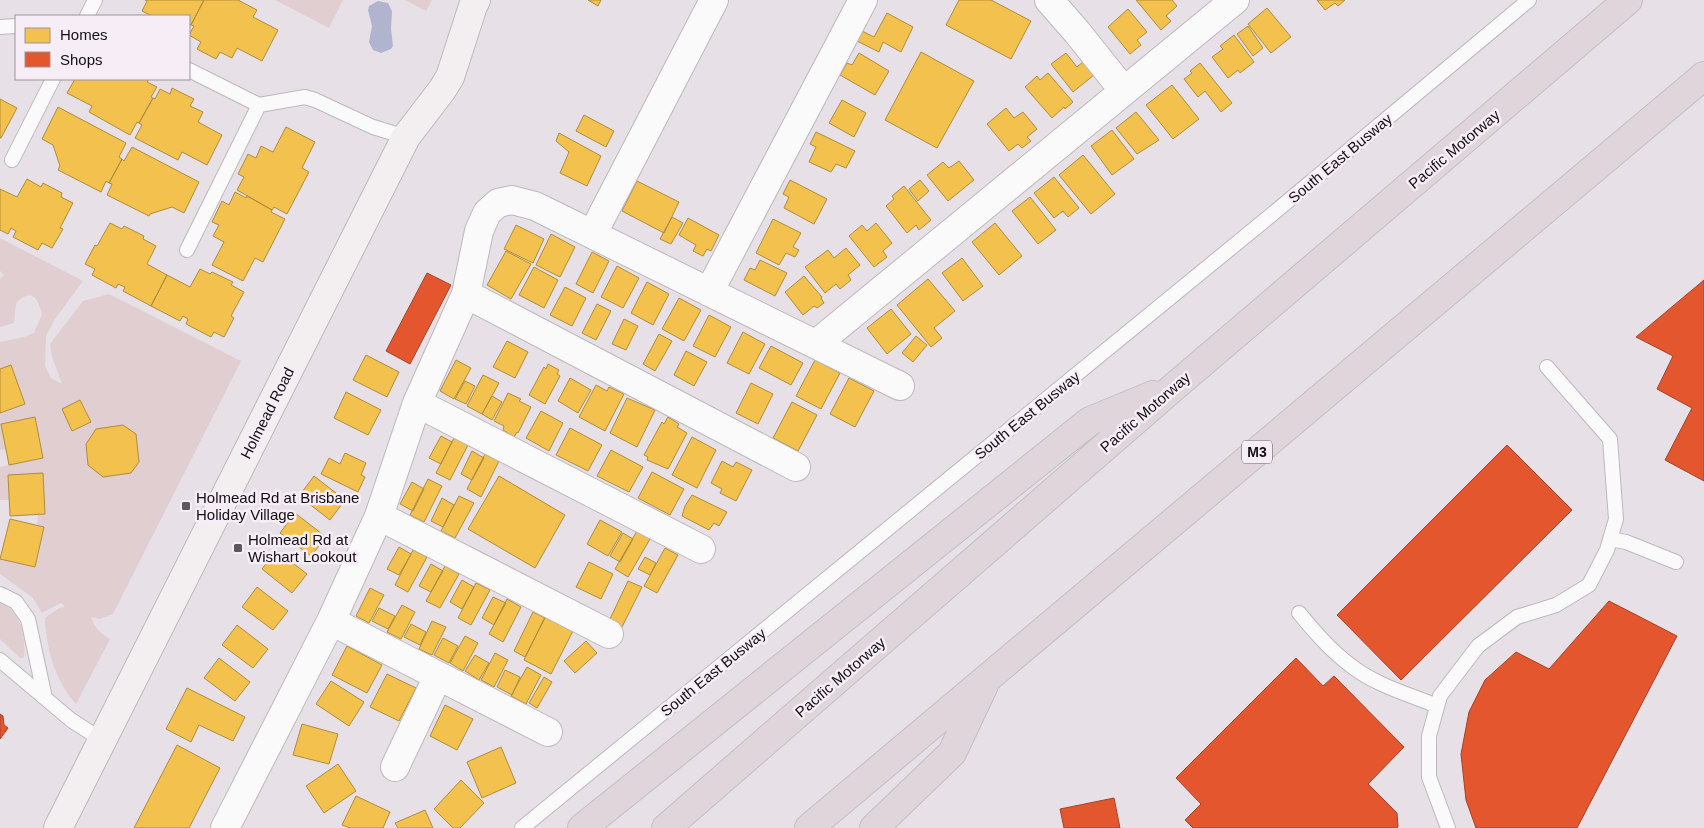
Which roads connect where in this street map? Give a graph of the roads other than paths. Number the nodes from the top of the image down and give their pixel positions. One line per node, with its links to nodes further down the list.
1 (95, 0): 9 (lane)
2 (476, 0): 17 (street, Holmead Road)
3 (714, 0): 19 (street)
4 (863, 0): 21 (street)
5 (1049, 0): 15 (street)
6 (1235, 0): 15 (street)
7 (1529, 0): 47 (lane, South East Busway)
8 (1628, 0): 26 (highway, Pacific Motorway)
9 (88, 15)
10 (15, 26): 11 (lane)
11 (0, 27)
12 (190, 70): 16 (lane)
13 (1704, 76): 39 (highway, M3)
14 (52, 80): 18 (lane)
15 (1124, 91): 23 (street)
16 (259, 105): 17 (lane); 20 (lane)
17 (406, 137): 43 (street, Holmead Road)
18 (12, 160)
19 (593, 234): 21 (street); 22 (street)
20 (187, 250)
21 (709, 292): 23 (street)
22 (466, 294): 27 (street); 28 (street)
23 (816, 344): 25 (street)
24 (1547, 367): 30 (lane)
25 (900, 386)
26 (1175, 386): 48 (highway); 49 (highway, Pacific Motorway)
27 (417, 403): 29 (street); 31 (street)
28 (796, 467)
29 (380, 516): 35 (street); 36 (street)
30 (1610, 539): 32 (lane); 41 (lane)
31 (701, 549)
32 (1676, 562)
33 (0, 594): 40 (lane)
34 (1299, 613): 41 (lane)
35 (331, 621): 38 (street); 46 (street)
36 (609, 634)
37 (0, 660): 40 (lane)
38 (438, 676): 42 (street); 44 (street)
39 (988, 678): 50 (highway, M3); 51 (highway)
40 (46, 698): 43 (lane)
41 (1437, 706): 52 (lane)
42 (548, 732)
43 (102, 740): 45 (street, Holmead Road)
44 (396, 767)
45 (58, 828)
46 (225, 828)
47 (522, 828)
48 (582, 828)
49 (666, 828)
50 (809, 828)
51 (874, 828)
52 (1448, 828)

